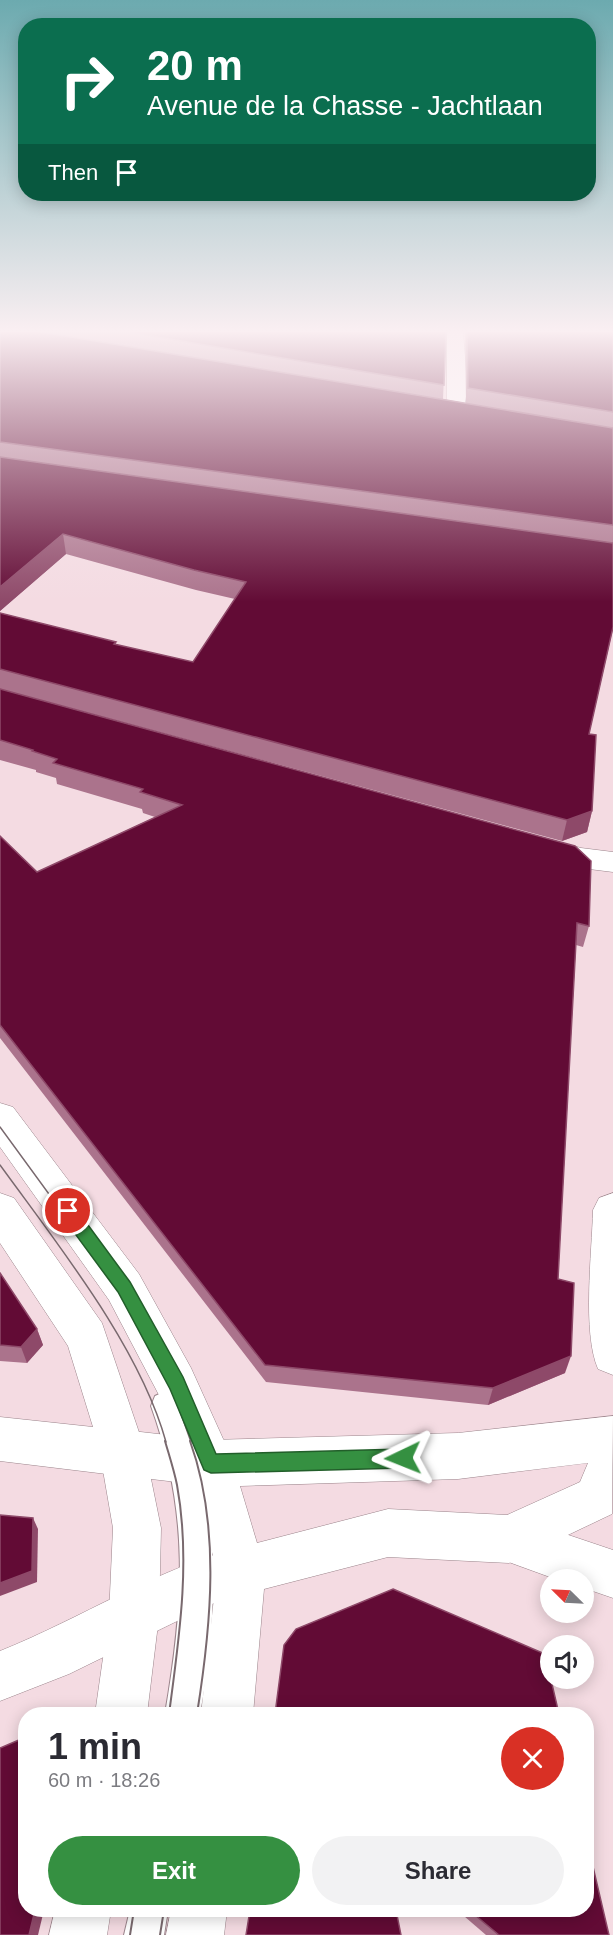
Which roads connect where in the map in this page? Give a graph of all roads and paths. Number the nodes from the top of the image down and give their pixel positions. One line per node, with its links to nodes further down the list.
1 (523, 842): 2 (street)
2 (613, 862)
3 (0, 1119): 12 (street)
4 (0, 1147): 12 (lane)
5 (0, 1210): 10 (street)
6 (613, 1210): 7 (street)
7 (613, 1355)
8 (613, 1438): 12 (street)
9 (0, 1439): 10 (street)
10 (123, 1453): 12 (street); 17 (street)
11 (613, 1458): 13 (street)
12 (197, 1462): 14 (street); 16 (lane)
13 (508, 1539): 14 (street); 15 (street)
14 (241, 1571): 16 (street); 21 (street)
15 (613, 1574)
16 (196, 1586): 17 (street); 20 (lane)
17 (134, 1616): 18 (street); 19 (street)
18 (0, 1676)
19 (122, 1707)
20 (184, 1707)
21 (228, 1707)
22 (82, 1917): 25 (street)
23 (148, 1917): 26 (lane)
24 (198, 1917): 27 (street)
25 (78, 1935)
26 (144, 1935)
27 (195, 1935)

